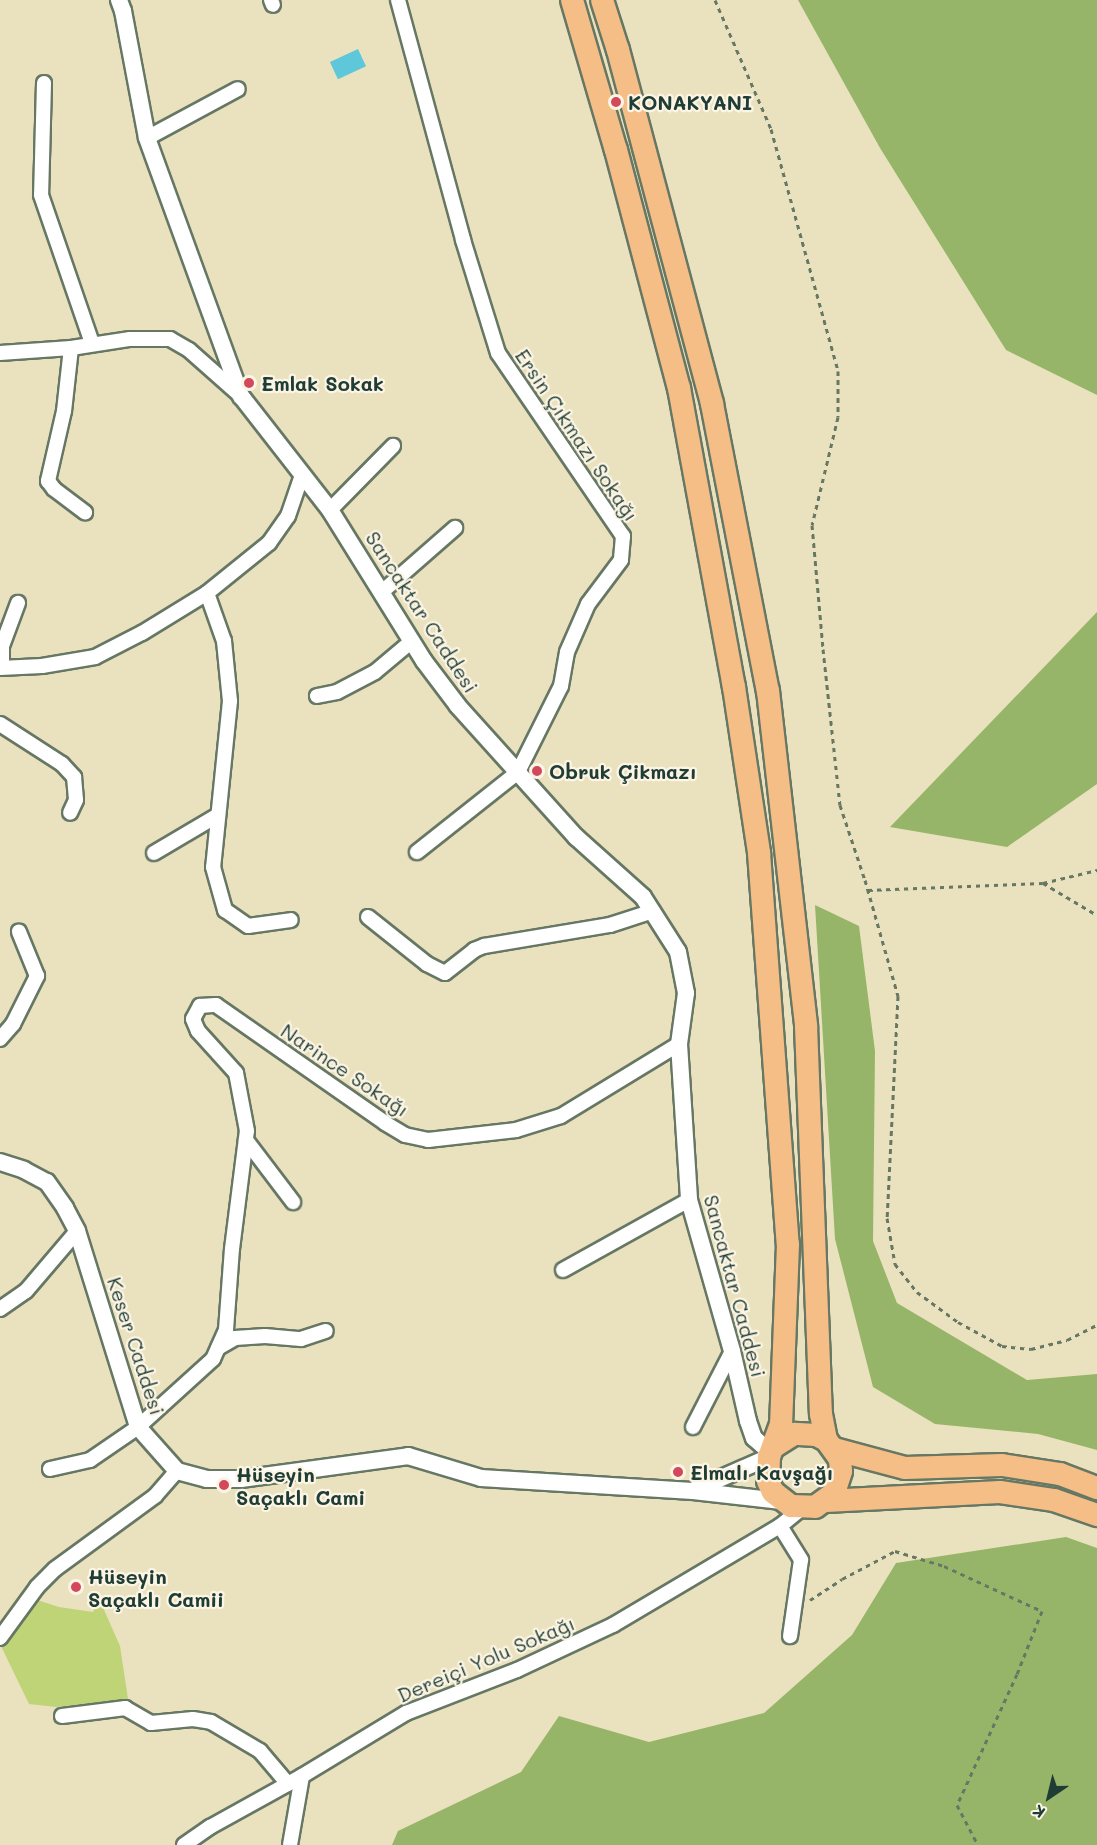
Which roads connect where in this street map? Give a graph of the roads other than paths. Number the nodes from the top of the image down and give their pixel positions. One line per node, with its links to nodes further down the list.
1 (119, 0): 7 (street, Sancaktar Caddesi)
2 (398, 0): 24 (street, Ersin Çıkmazı Sokağı)
3 (572, 0): 48 (highway)
4 (602, 0): 47 (highway)
5 (44, 83): 8 (street)
6 (238, 89): 7 (street)
7 (147, 138): 11 (street, Sancaktar Caddesi)
8 (92, 343): 9 (street); 11 (street)
9 (71, 348): 10 (street); 15 (street)
10 (0, 353)
11 (241, 396): 13 (street, Sancaktar Caddesi)
12 (393, 446): 14 (street)
13 (302, 475): 14 (street, Sancaktar Caddesi); 18 (street)
14 (330, 510): 17 (street, Sancaktar Caddesi)
15 (85, 512)
16 (455, 528): 17 (street)
17 (382, 591): 20 (street, Sancaktar Caddesi)
18 (207, 593): 21 (street); 26 (street)
19 (18, 603): 21 (street)
20 (412, 641): 22 (street); 24 (street, Sancaktar Caddesi)
21 (1, 668)
22 (316, 696)
23 (0, 724): 25 (street)
24 (518, 772): 27 (street); 29 (street, Sancaktar Caddesi)
25 (70, 813)
26 (218, 815): 28 (street); 31 (street)
27 (417, 852)
28 (154, 853)
29 (653, 911): 30 (street); 34 (street, Sancaktar Caddesi)
30 (368, 917)
31 (291, 920)
32 (19, 932): 33 (street)
33 (0, 1039)
34 (679, 1044): 35 (street, Narince Sokağı); 37 (street, Sancaktar Caddesi)
35 (246, 1140): 38 (street); 43 (street, Narince Sokağı)
36 (0, 1162): 39 (street, Keser Caddesi)
37 (688, 1200): 40 (street); 44 (street, Sancaktar Caddesi)
38 (293, 1202)
39 (77, 1231): 41 (street); 45 (street, Keser Caddesi)
40 (563, 1270)
41 (0, 1309)
42 (326, 1331): 43 (street)
43 (218, 1348): 45 (street, Narince Sokağı)
44 (732, 1351): 46 (street); 48 (street, Sancaktar Caddesi)
45 (138, 1427): 49 (street, Narince Sokağı); 50 (street, Keser Caddesi)
46 (693, 1427)
47 (830, 1445): 48 (highway); 51 (highway); 53 (highway)
48 (772, 1452): 52 (street); 54 (highway)
49 (50, 1469)
50 (177, 1471): 52 (street); 58 (street)
51 (1097, 1488)
52 (693, 1491): 54 (street)
53 (826, 1501): 54 (highway); 55 (highway)
54 (792, 1504): 56 (street, Dereiçi Yolu Sokağı)
55 (1097, 1515)
56 (780, 1526): 57 (street); 60 (street, Dereiçi Yolu Sokağı)
57 (790, 1636)
58 (0, 1638)
59 (62, 1716): 61 (street)
60 (302, 1776): 61 (street, Dereiçi Yolu Sokağı); 63 (street)
61 (288, 1784): 62 (street, Dereiçi Yolu Sokağı)
62 (184, 1845)
63 (290, 1845)

